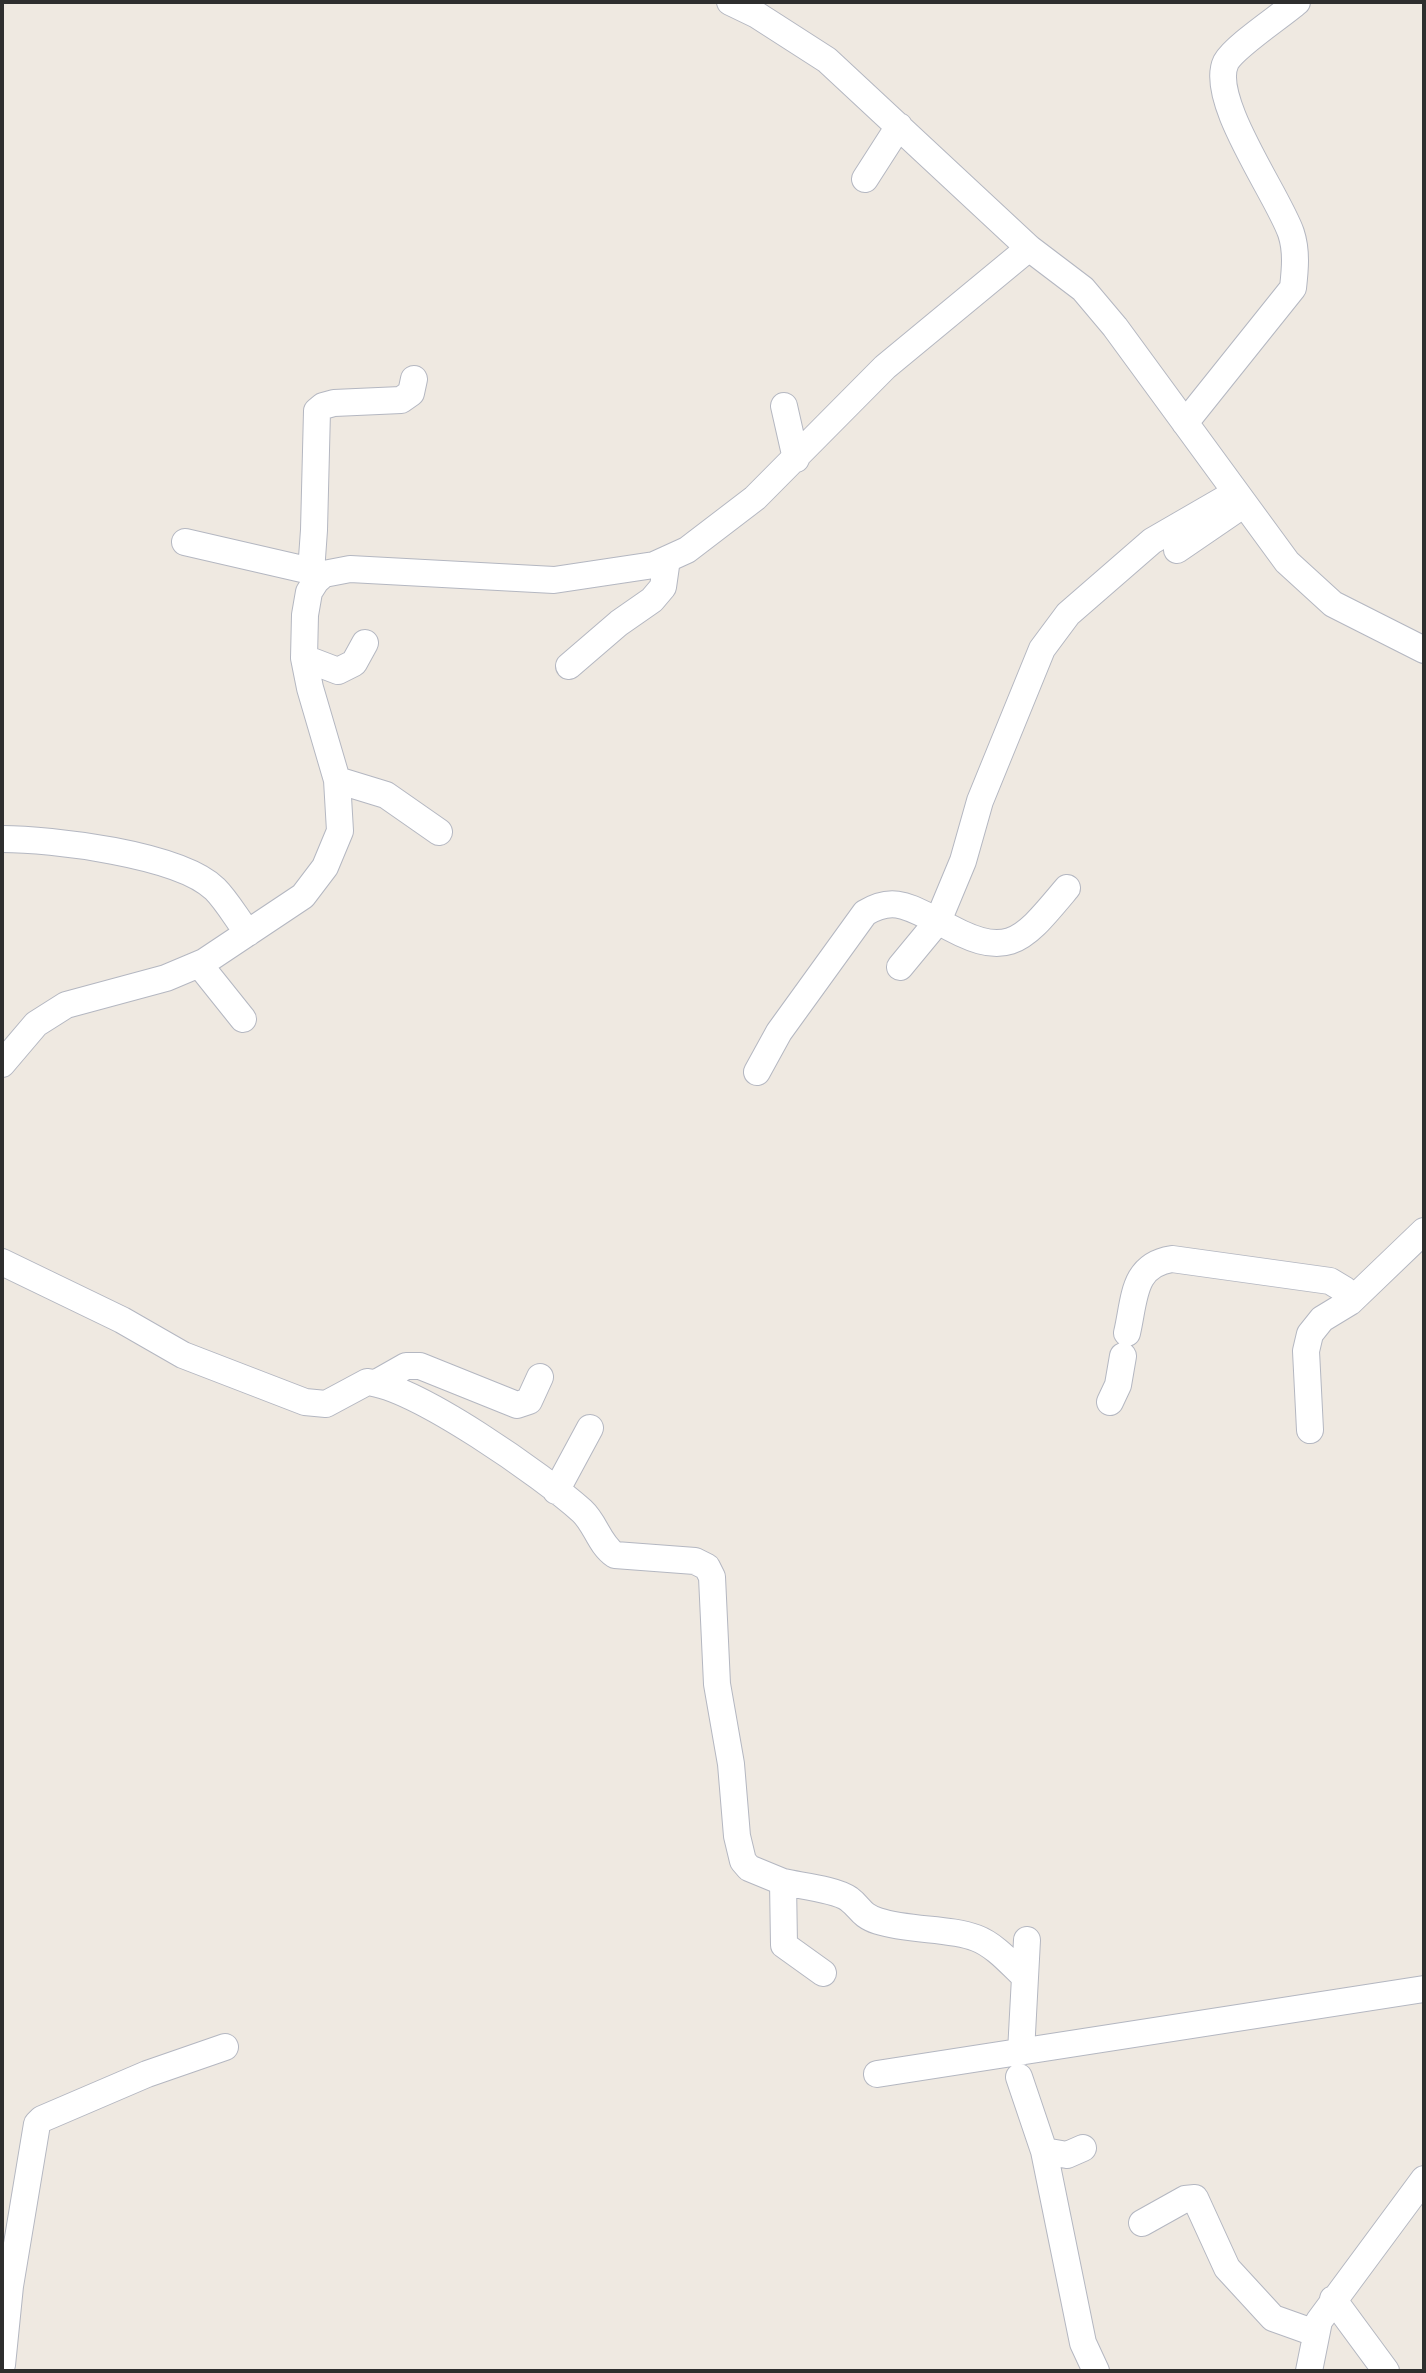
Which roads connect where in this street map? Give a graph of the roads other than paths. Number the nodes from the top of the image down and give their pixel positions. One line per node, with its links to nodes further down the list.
1 (730, 2): 3 (street)
2 (1297, 2): 8 (street)
3 (899, 126): 4 (street); 5 (street)
4 (865, 179)
5 (1029, 248): 8 (street); 9 (street)
6 (414, 379): 14 (street)
7 (784, 406): 9 (street)
8 (1185, 423): 10 (street)
9 (796, 459): 13 (street)
10 (1239, 498): 12 (street); 16 (street); 23 (street)
11 (185, 542): 14 (street)
12 (1177, 550)
13 (667, 559): 14 (street); 18 (street)
14 (318, 573): 17 (street)
15 (365, 643): 17 (street)
16 (1424, 650)
17 (304, 658): 19 (street)
18 (569, 666)
19 (337, 780): 20 (street); 24 (street)
20 (439, 832)
21 (2, 839): 24 (street)
22 (1067, 888): 23 (street)
23 (938, 921): 26 (street); 29 (street)
24 (248, 933): 25 (street)
25 (199, 964): 27 (street); 28 (street)
26 (900, 967)
27 (243, 1019)
28 (2, 1064)
29 (757, 1072)
30 (1424, 1231): 32 (street)
31 (2, 1262): 34 (street)
32 (1350, 1302): 35 (street); 37 (street)
33 (540, 1377): 34 (street)
34 (376, 1383): 38 (street)
35 (1110, 1402)
36 (590, 1428): 38 (street)
37 (1310, 1430)
38 (556, 1491): 39 (street)
39 (783, 1882): 41 (street); 42 (street)
40 (1027, 1940): 42 (street)
41 (823, 1973)
42 (1025, 1977): 45 (street)
43 (1424, 1989): 45 (street)
44 (225, 2047): 53 (street)
45 (1017, 2062): 46 (street); 48 (street)
46 (877, 2074)
47 (1083, 2148): 48 (street)
48 (1044, 2151): 54 (street)
49 (1424, 2179): 51 (street)
50 (1142, 2223): 52 (street)
51 (1333, 2299): 52 (street); 56 (street)
52 (1315, 2333): 55 (street)
53 (2, 2365)
54 (1096, 2371)
55 (1309, 2371)
56 (1386, 2371)

